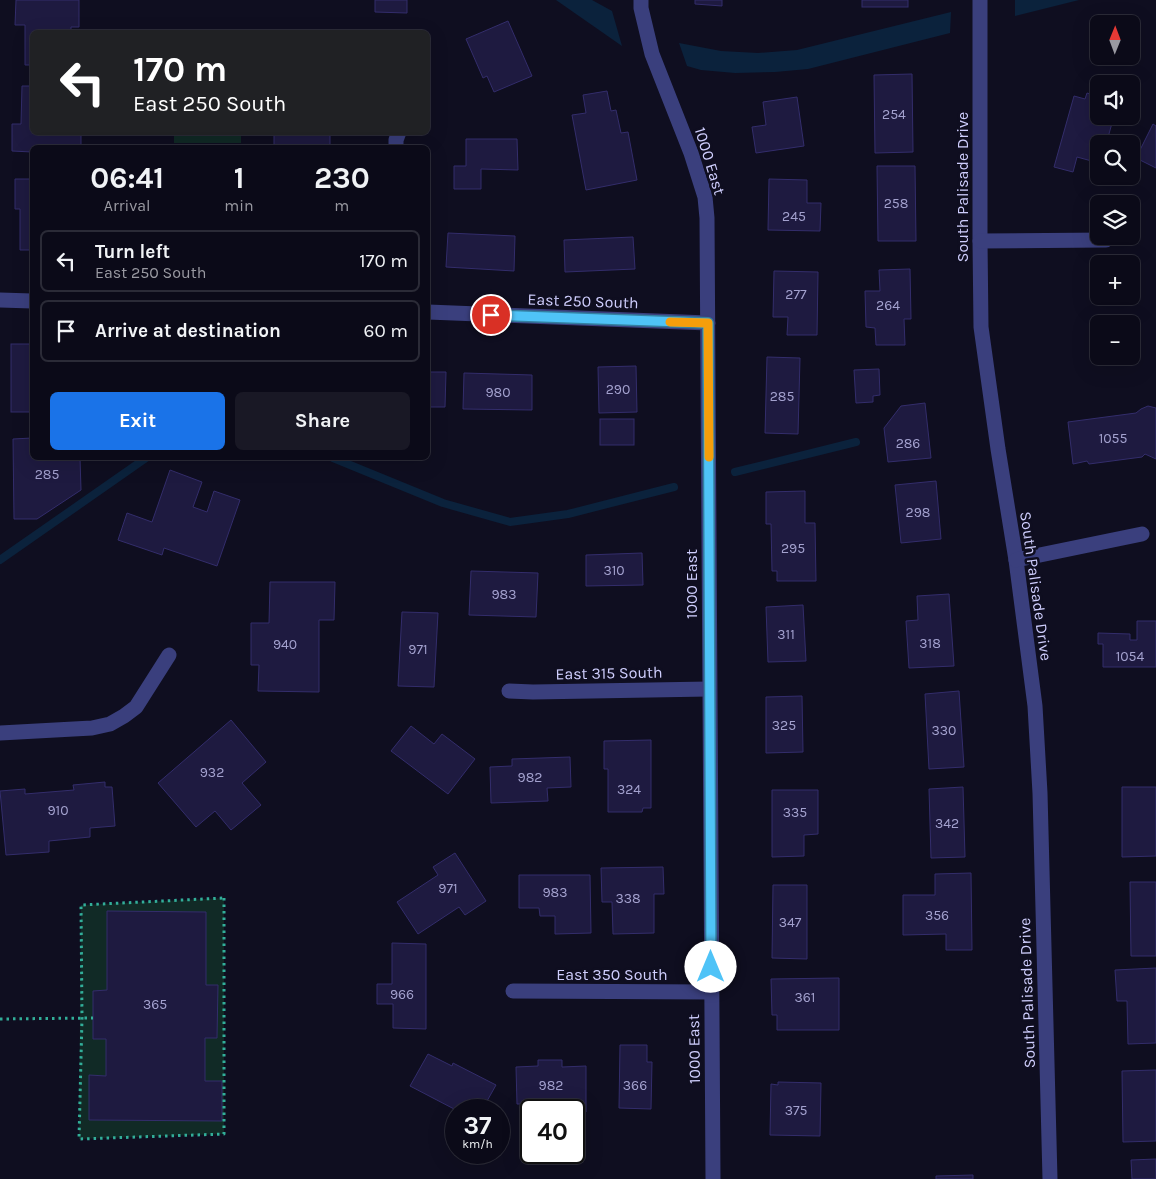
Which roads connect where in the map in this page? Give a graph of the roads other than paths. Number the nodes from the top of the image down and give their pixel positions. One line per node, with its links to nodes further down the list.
1 (641, 0): 8 (street, 1000 East)
2 (980, 0): 4 (street, South Palisade Drive)
3 (1090, 240): 4 (street)
4 (980, 242): 10 (street, South Palisade Drive)
5 (0, 300): 6 (street)
6 (30, 301)
7 (430, 312): 8 (street, East 250 South)
8 (708, 323): 12 (street, 1000 East)
9 (1142, 534): 10 (street)
10 (1016, 560): 18 (street, South Palisade Drive)
11 (169, 655): 14 (street)
12 (709, 689): 13 (street, East 315 South); 16 (street, 1000 East)
13 (509, 691)
14 (0, 733)
15 (513, 991): 16 (street, East 350 South)
16 (711, 992): 17 (street, 1000 East)
17 (713, 1179)
18 (1050, 1179)

